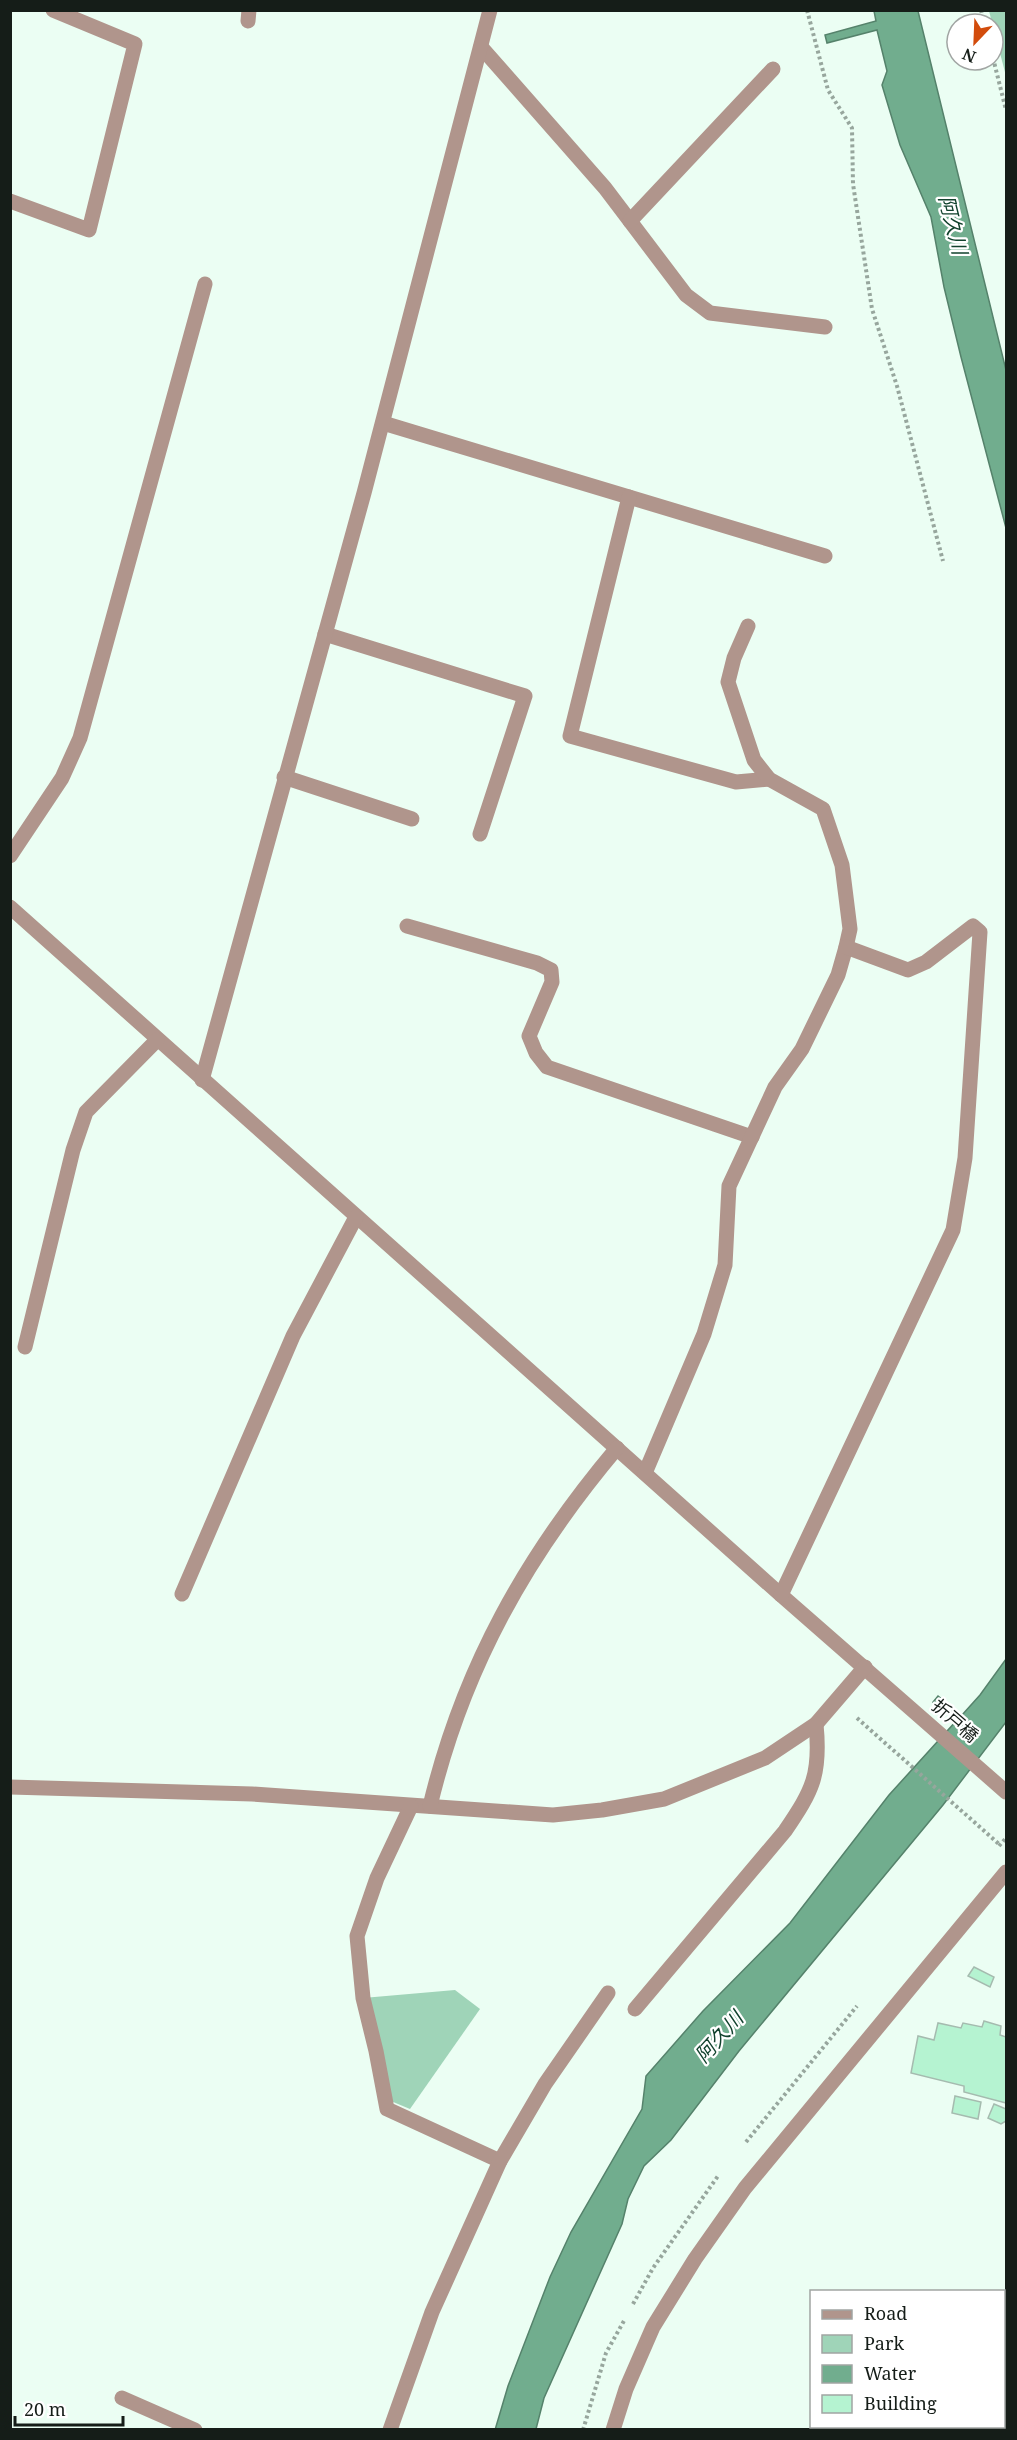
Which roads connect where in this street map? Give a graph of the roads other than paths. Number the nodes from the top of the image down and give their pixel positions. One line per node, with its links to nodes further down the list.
1 (53, 10): 5 (street)
2 (490, 10): 3 (street)
3 (481, 47): 6 (street); 9 (street)
4 (773, 69): 6 (street)
5 (10, 201)
6 (630, 220): 8 (street)
7 (205, 284): 18 (street)
8 (825, 327)
9 (382, 423): 10 (street); 13 (street)
10 (629, 497): 11 (street); 15 (street)
11 (825, 556)
12 (748, 626): 15 (street)
13 (325, 634): 14 (street); 17 (street)
14 (284, 777): 16 (street); 23 (street)
15 (769, 778): 21 (street)
16 (412, 819)
17 (480, 834)
18 (10, 856)
19 (10, 907): 22 (street, 折戸橋)
20 (407, 927): 24 (street)
21 (846, 947): 24 (street); 30 (street)
22 (157, 1040): 23 (street, 折戸橋); 26 (street)
23 (202, 1080): 25 (street, 折戸橋)
24 (752, 1137): 28 (street)
25 (356, 1217): 27 (street, 折戸橋); 29 (street)
26 (25, 1347)
27 (617, 1448): 28 (street, 折戸橋); 36 (street)
28 (645, 1473): 30 (street, 折戸橋)
29 (182, 1594)
30 (781, 1595): 31 (street, 折戸橋)
31 (865, 1667): 32 (street); 34 (street, 折戸橋)
32 (816, 1724): 36 (street); 39 (street)
33 (10, 1787): 35 (street)
34 (1006, 1792)
35 (411, 1806): 36 (street); 40 (street)
36 (430, 1806)
37 (1006, 1872): 44 (street)
38 (608, 1993): 40 (street)
39 (635, 2009)
40 (500, 2161): 43 (street)
41 (122, 2398): 42 (street)
42 (195, 2430)
43 (390, 2430)
44 (612, 2430)

